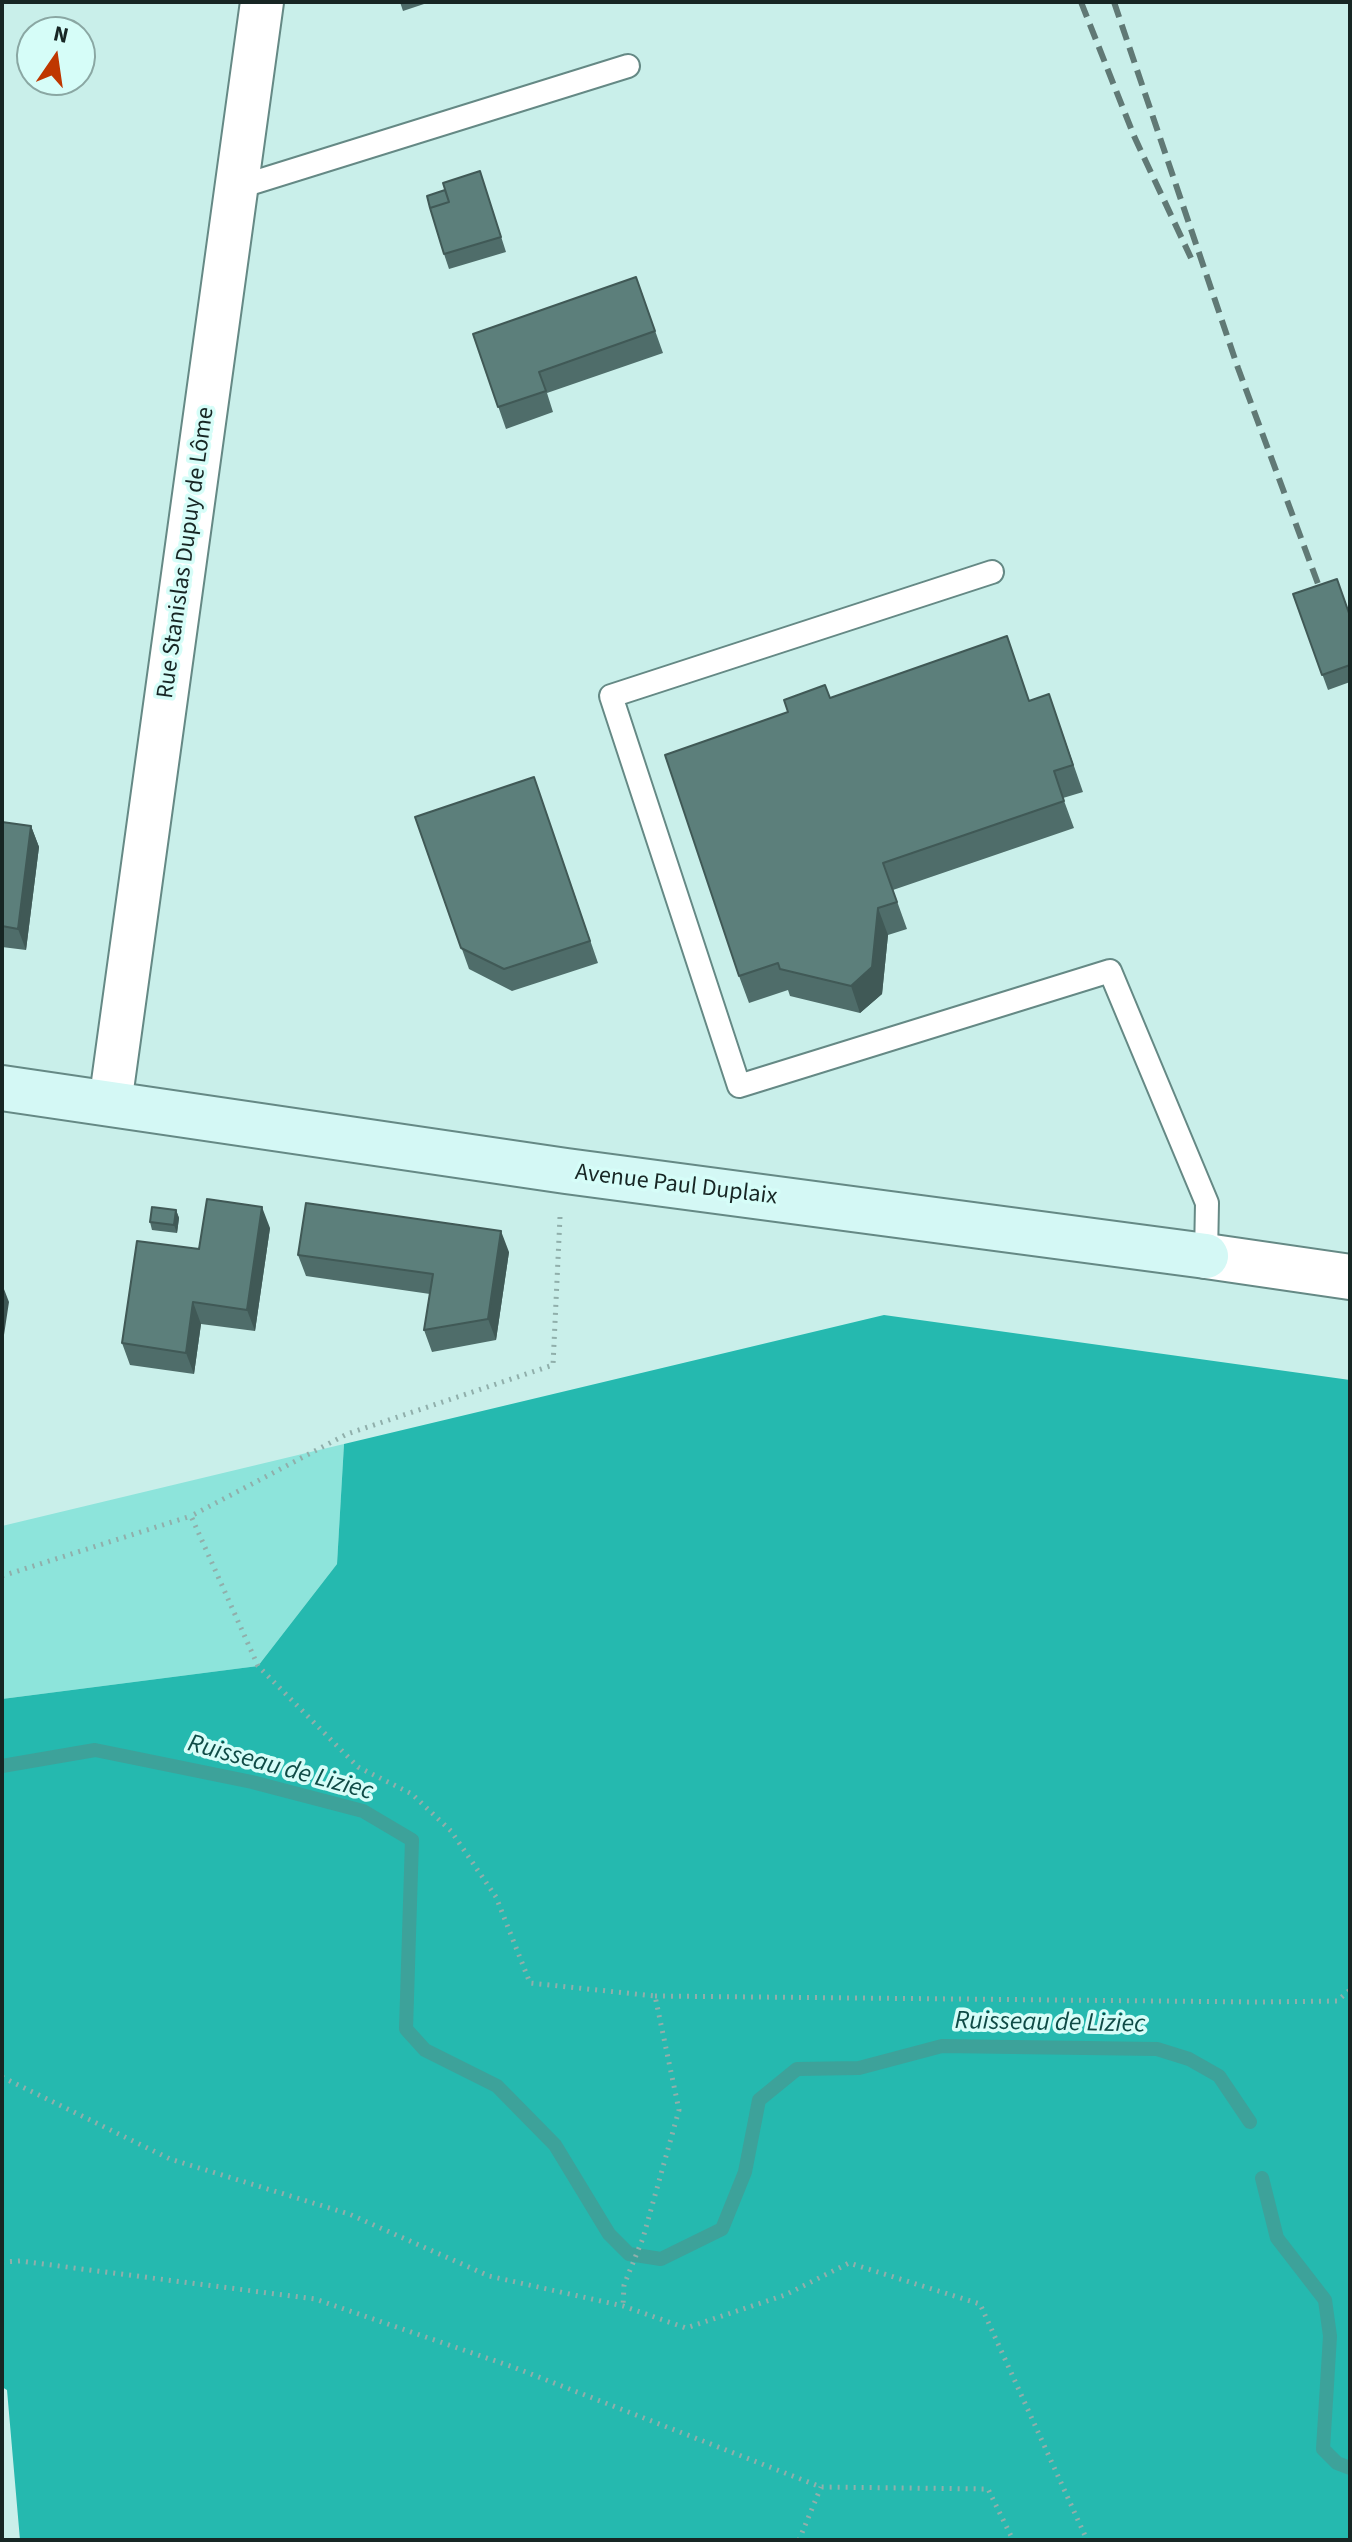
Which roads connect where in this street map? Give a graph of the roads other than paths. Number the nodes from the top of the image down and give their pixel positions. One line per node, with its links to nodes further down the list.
1 (262, 2): 3 (street, Rue Stanislas Dupuy de Lôme)
2 (628, 66): 3 (lane)
3 (236, 188): 6 (street, Rue Stanislas Dupuy de Lôme)
4 (992, 572): 7 (lane)
5 (2, 1088): 6 (main road, Avenue Paul Duplaix)
6 (110, 1104): 7 (main road, Avenue Paul Duplaix)
7 (1206, 1256): 8 (street, Avenue Paul Duplaix)
8 (1350, 1277)

